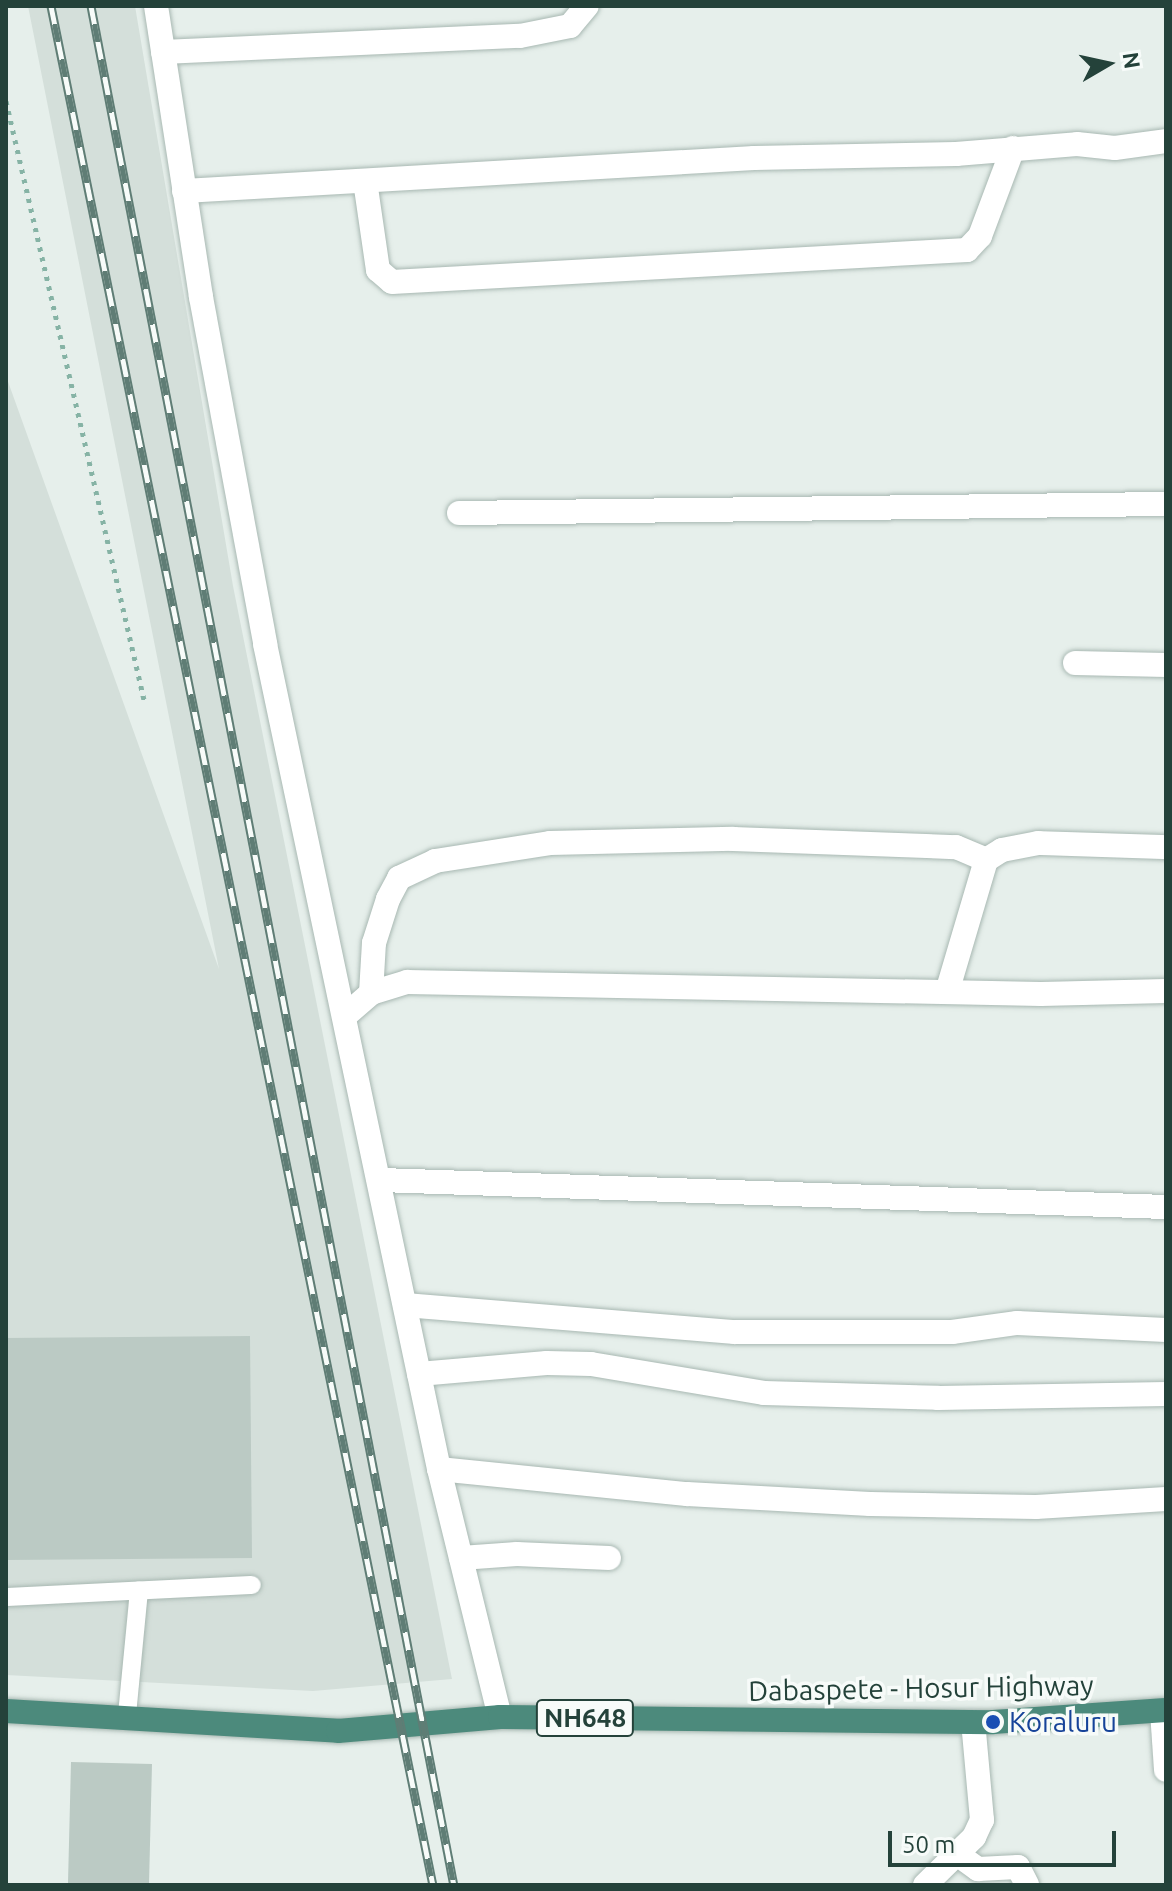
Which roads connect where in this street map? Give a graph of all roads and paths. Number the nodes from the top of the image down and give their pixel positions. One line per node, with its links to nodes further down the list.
1 (156, 6): 3 (street)
2 (587, 6): 3 (street)
3 (163, 52): 8 (street)
4 (6, 101): 13 (path)
5 (1166, 141): 6 (street)
6 (1013, 148): 7 (street); 7 (street)
7 (365, 181): 8 (street)
8 (184, 191): 19 (street)
9 (1166, 504): 10 (street)
10 (459, 513)
11 (1075, 663): 12 (street)
12 (1166, 665)
13 (145, 704)
14 (1166, 847): 15 (street)
15 (986, 860): 17 (street); 18 (street)
16 (1166, 991): 17 (street)
17 (947, 992): 18 (street)
18 (371, 993): 19 (street)
19 (346, 1015): 20 (street)
20 (381, 1180): 21 (street); 22 (street)
21 (1166, 1207)
22 (405, 1305): 23 (street); 24 (street)
23 (1166, 1330)
24 (419, 1374): 25 (street); 26 (street)
25 (1166, 1394)
26 (439, 1469): 27 (street); 28 (street)
27 (1166, 1499)
28 (461, 1558): 29 (street); 36 (street)
29 (609, 1558)
30 (252, 1585): 31 (lane)
31 (139, 1591): 32 (lane); 35 (lane)
32 (6, 1597)
33 (1164, 1710): 37 (highway, Dabaspete - Hosur Highway / NH648); 38 (street)
34 (6, 1711): 35 (highway, Dabaspete - Hosur Highway / NH648)
35 (127, 1715): 36 (highway, Dabaspete - Hosur Highway / NH648)
36 (500, 1717): 37 (highway, Dabaspete - Hosur Highway / NH648)
37 (973, 1722): 39 (street)
38 (1166, 1770)
39 (957, 1854): 40 (street); 41 (street)
40 (925, 1885)
41 (1027, 1885)

